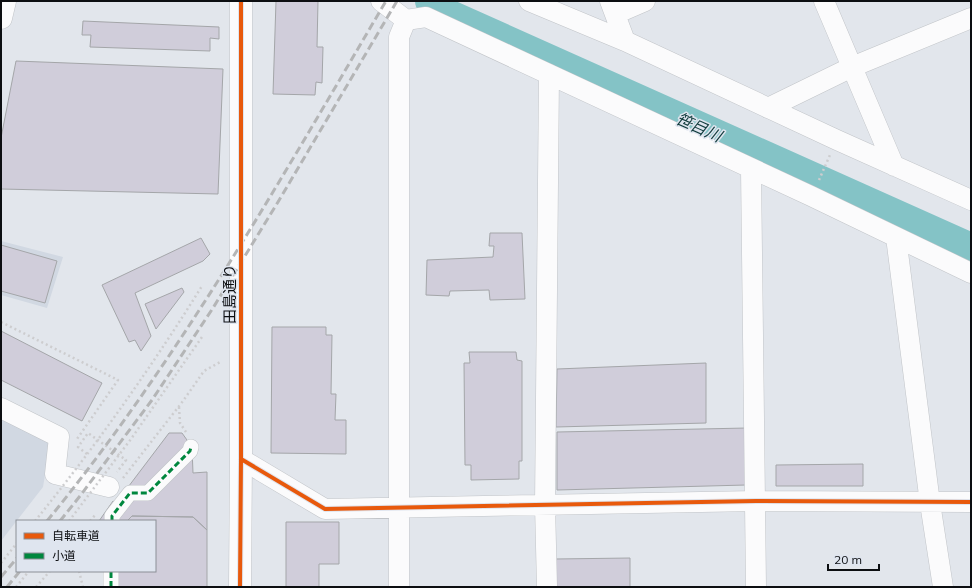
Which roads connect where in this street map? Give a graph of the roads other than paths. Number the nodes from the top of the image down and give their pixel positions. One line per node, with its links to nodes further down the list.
1 (5, 1): 8 (main road)
2 (241, 1): 22 (main road, 田島通り)
3 (381, 1): 10 (street)
4 (529, 1): 11 (street)
5 (645, 1): 7 (street)
6 (824, 1): 12 (street)
7 (612, 7): 11 (street)
8 (1, 18)
9 (971, 18): 12 (street)
10 (406, 20): 13 (street); 28 (street)
11 (625, 41): 14 (street)
12 (852, 67): 14 (street); 15 (street)
13 (549, 74): 16 (street); 27 (street)
14 (768, 108): 15 (street)
15 (894, 166): 17 (street)
16 (751, 169): 18 (street); 24 (street)
17 (971, 200)
18 (896, 237): 19 (street); 26 (street)
19 (971, 273)
20 (1, 408): 23 (street)
21 (191, 447): 23 (street)
22 (241, 459): 28 (street); 31 (main road, 田島通り)
23 (115, 501)
24 (756, 502): 26 (street); 27 (street); 34 (street)
25 (971, 502): 26 (street)
26 (930, 503): 35 (street)
27 (545, 505): 28 (street); 33 (street)
28 (400, 508): 32 (street)
29 (111, 572): 30 (street)
30 (111, 587)
31 (240, 587)
32 (399, 587)
33 (547, 587)
34 (756, 587)
35 (943, 587)

